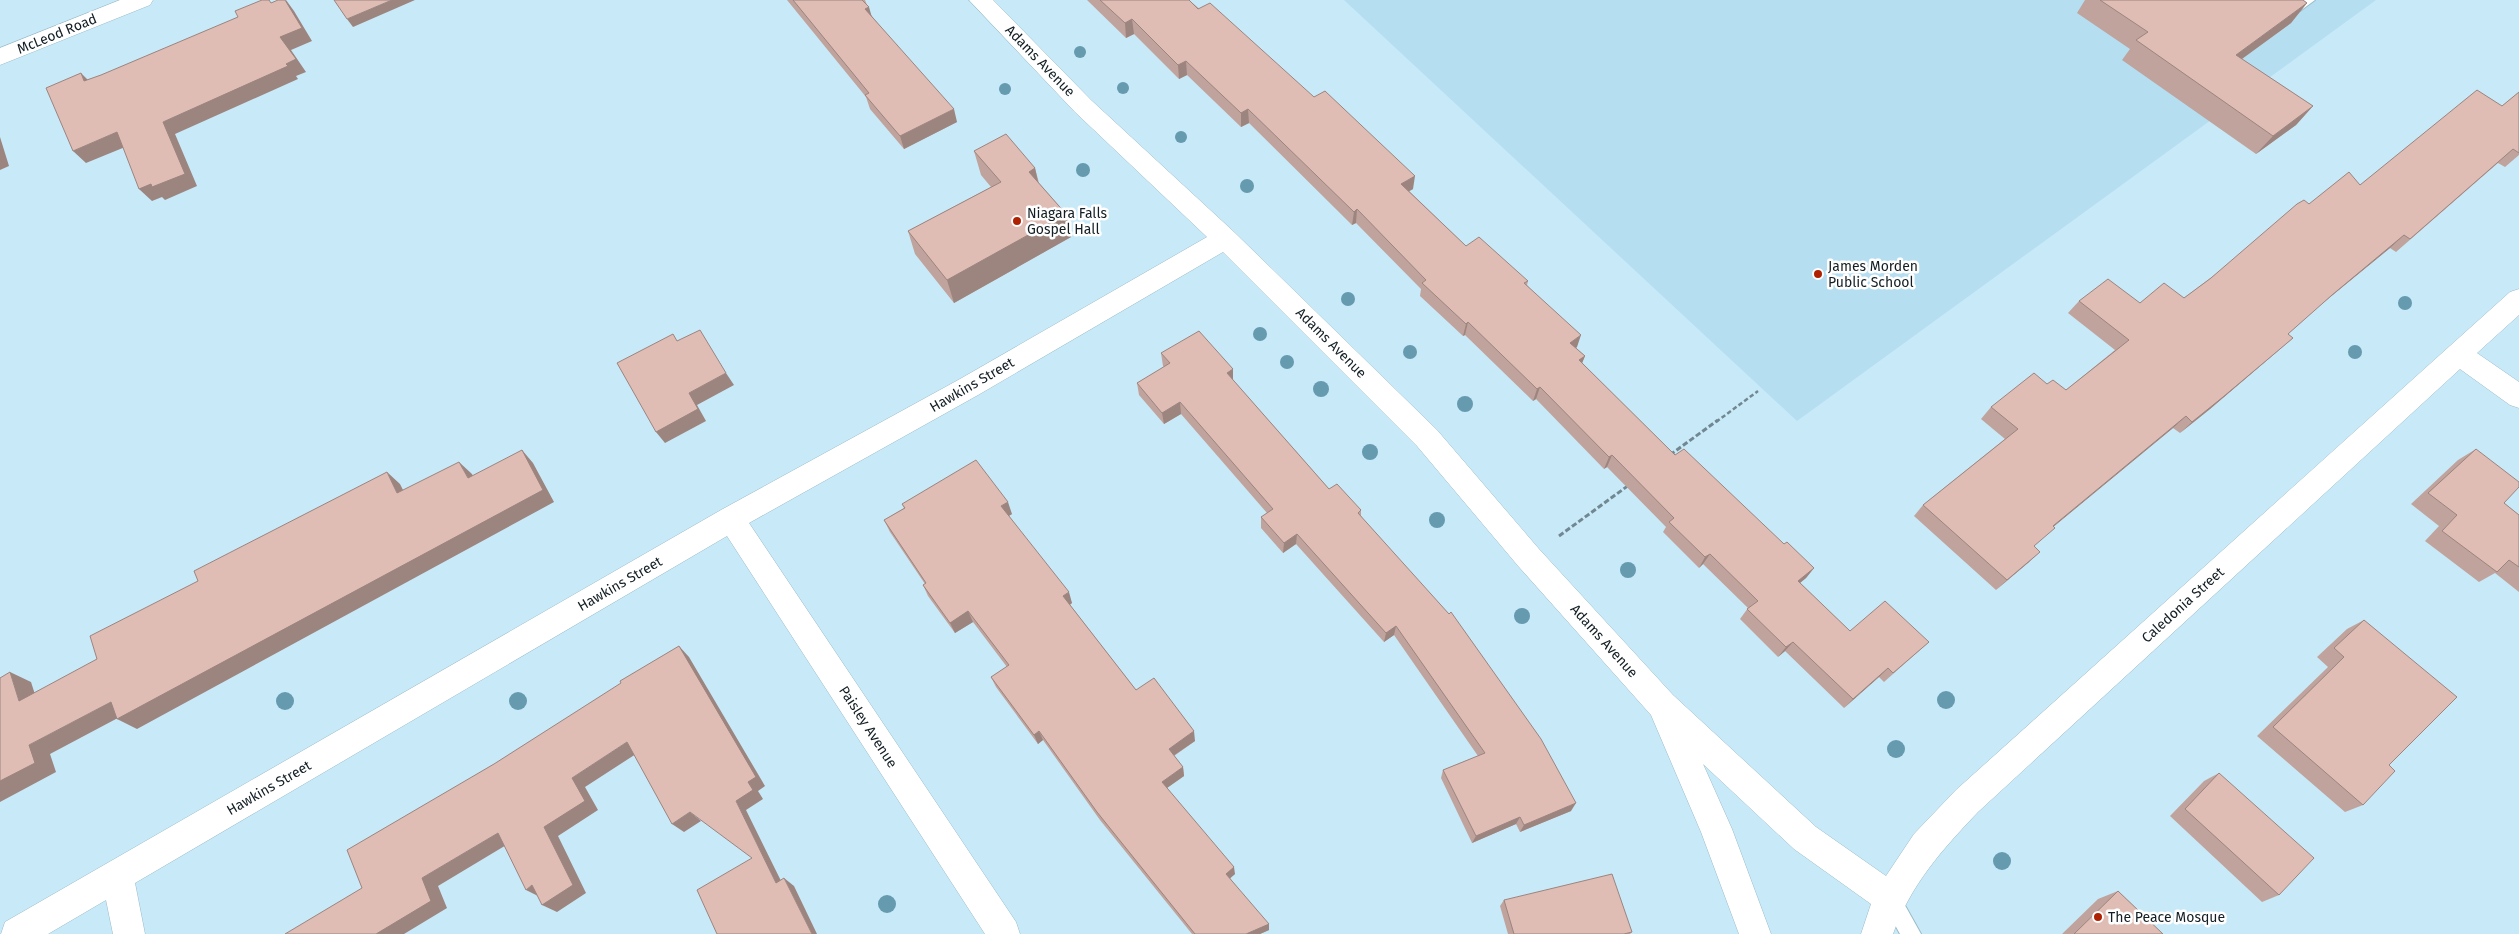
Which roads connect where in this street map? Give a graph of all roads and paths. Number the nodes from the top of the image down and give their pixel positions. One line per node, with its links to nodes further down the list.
1 (142, 0): 3 (street, McLeod Road)
2 (980, 0): 4 (street, Adams Avenue)
3 (0, 58)
4 (1225, 239): 11 (street, Hawkins Street); 12 (street, Adams Avenue)
5 (2519, 299): 6 (street, Caledonia Street)
6 (2459, 354): 8 (street); 15 (street, Caledonia Street)
7 (1758, 391): 9 (path)
8 (2519, 397)
9 (1663, 460)
10 (1632, 483): 12 (path)
11 (732, 519): 14 (street, Hawkins Street); 18 (street, Paisley Avenue)
12 (1529, 558): 13 (street, Adams Avenue)
13 (1662, 705): 15 (street, Adams Avenue); 19 (street, Adams Avenue)
14 (117, 876): 16 (street, Hawkins Street); 17 (street)
15 (1890, 898): 20 (street, Caledonia Street); 21 (lane)
16 (17, 934)
17 (129, 934)
18 (1004, 934)
19 (1755, 934)
20 (1877, 934)
21 (1911, 934)

